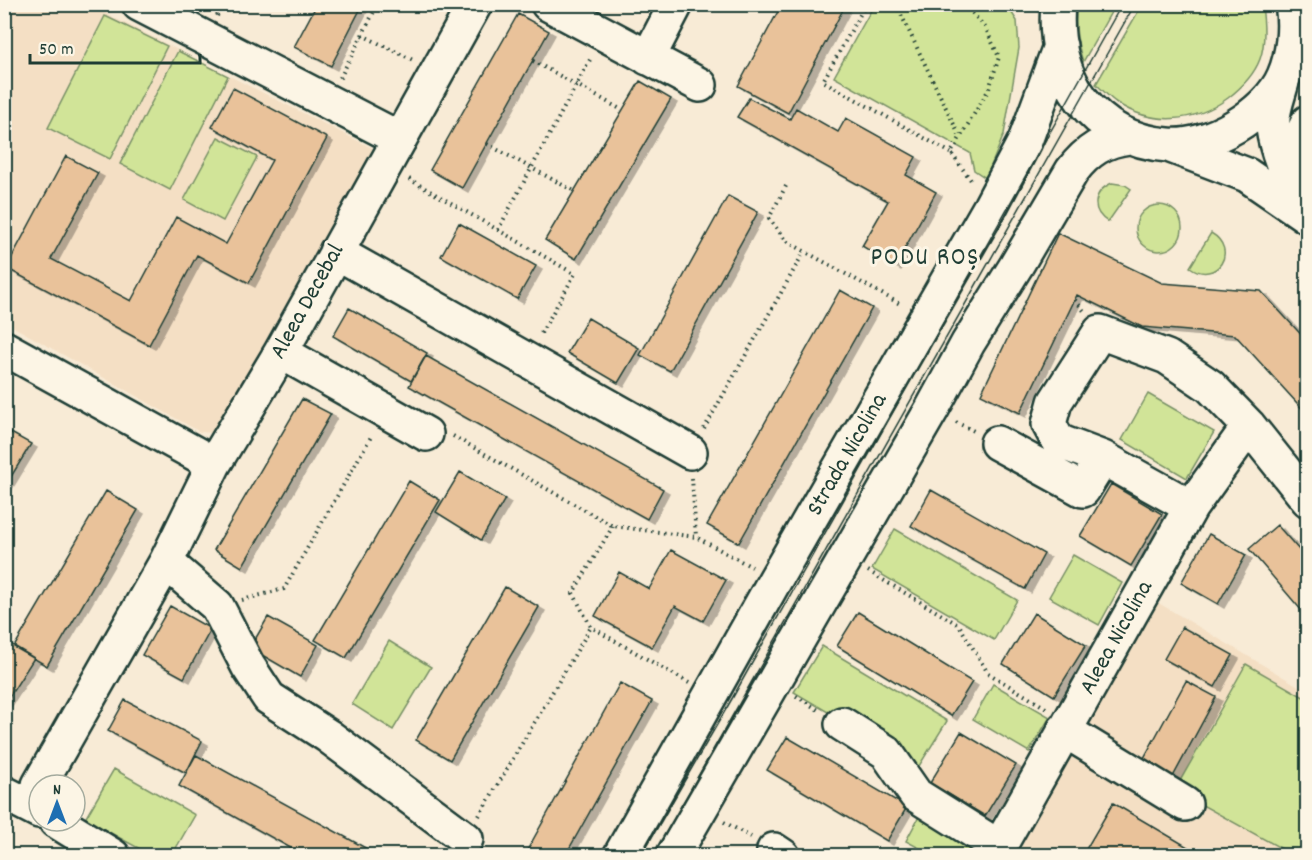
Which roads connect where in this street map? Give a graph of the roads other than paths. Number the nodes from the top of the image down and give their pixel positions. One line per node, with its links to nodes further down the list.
1 (139, 4): 14 (street)
2 (476, 4): 14 (street, Aleea Decebal)
3 (548, 4): 8 (street)
4 (676, 4): 8 (street)
5 (1058, 4): 7 (street)
6 (1292, 4): 9 (street)
7 (1060, 46): 12 (street); 36 (street, Strada Nicolina)
8 (648, 58): 10 (street)
9 (1293, 63): 13 (street); 15 (street)
10 (700, 85)
11 (1308, 122): 15 (street)
12 (1129, 137): 13 (street); 37 (street, Strada Nicolina)
13 (1169, 146): 15 (street)
14 (392, 152): 16 (street, Aleea Decebal)
15 (1304, 211)
16 (336, 252): 18 (street, Aleea Decebal); 22 (street)
17 (4, 348): 24 (street)
18 (281, 352): 20 (street); 24 (street, Aleea Decebal)
19 (1249, 426): 23 (street); 25 (street); 26 (street, Aleea Nicolina)
20 (426, 434)
21 (998, 443): 23 (street)
22 (690, 452)
23 (1102, 458): 26 (street)
24 (214, 464): 27 (street, Aleea Decebal)
25 (1308, 500)
26 (1191, 507): 29 (street, Aleea Nicolina)
27 (165, 562): 30 (street, Aleea Decebal); 33 (street)
28 (842, 724): 34 (street)
29 (1067, 726): 31 (street); 34 (street, Aleea Nicolina)
30 (49, 773)
31 (1185, 804)
32 (81, 833): 35 (street)
33 (466, 839)
34 (996, 851)
35 (113, 855)
36 (620, 855)
37 (673, 855)

